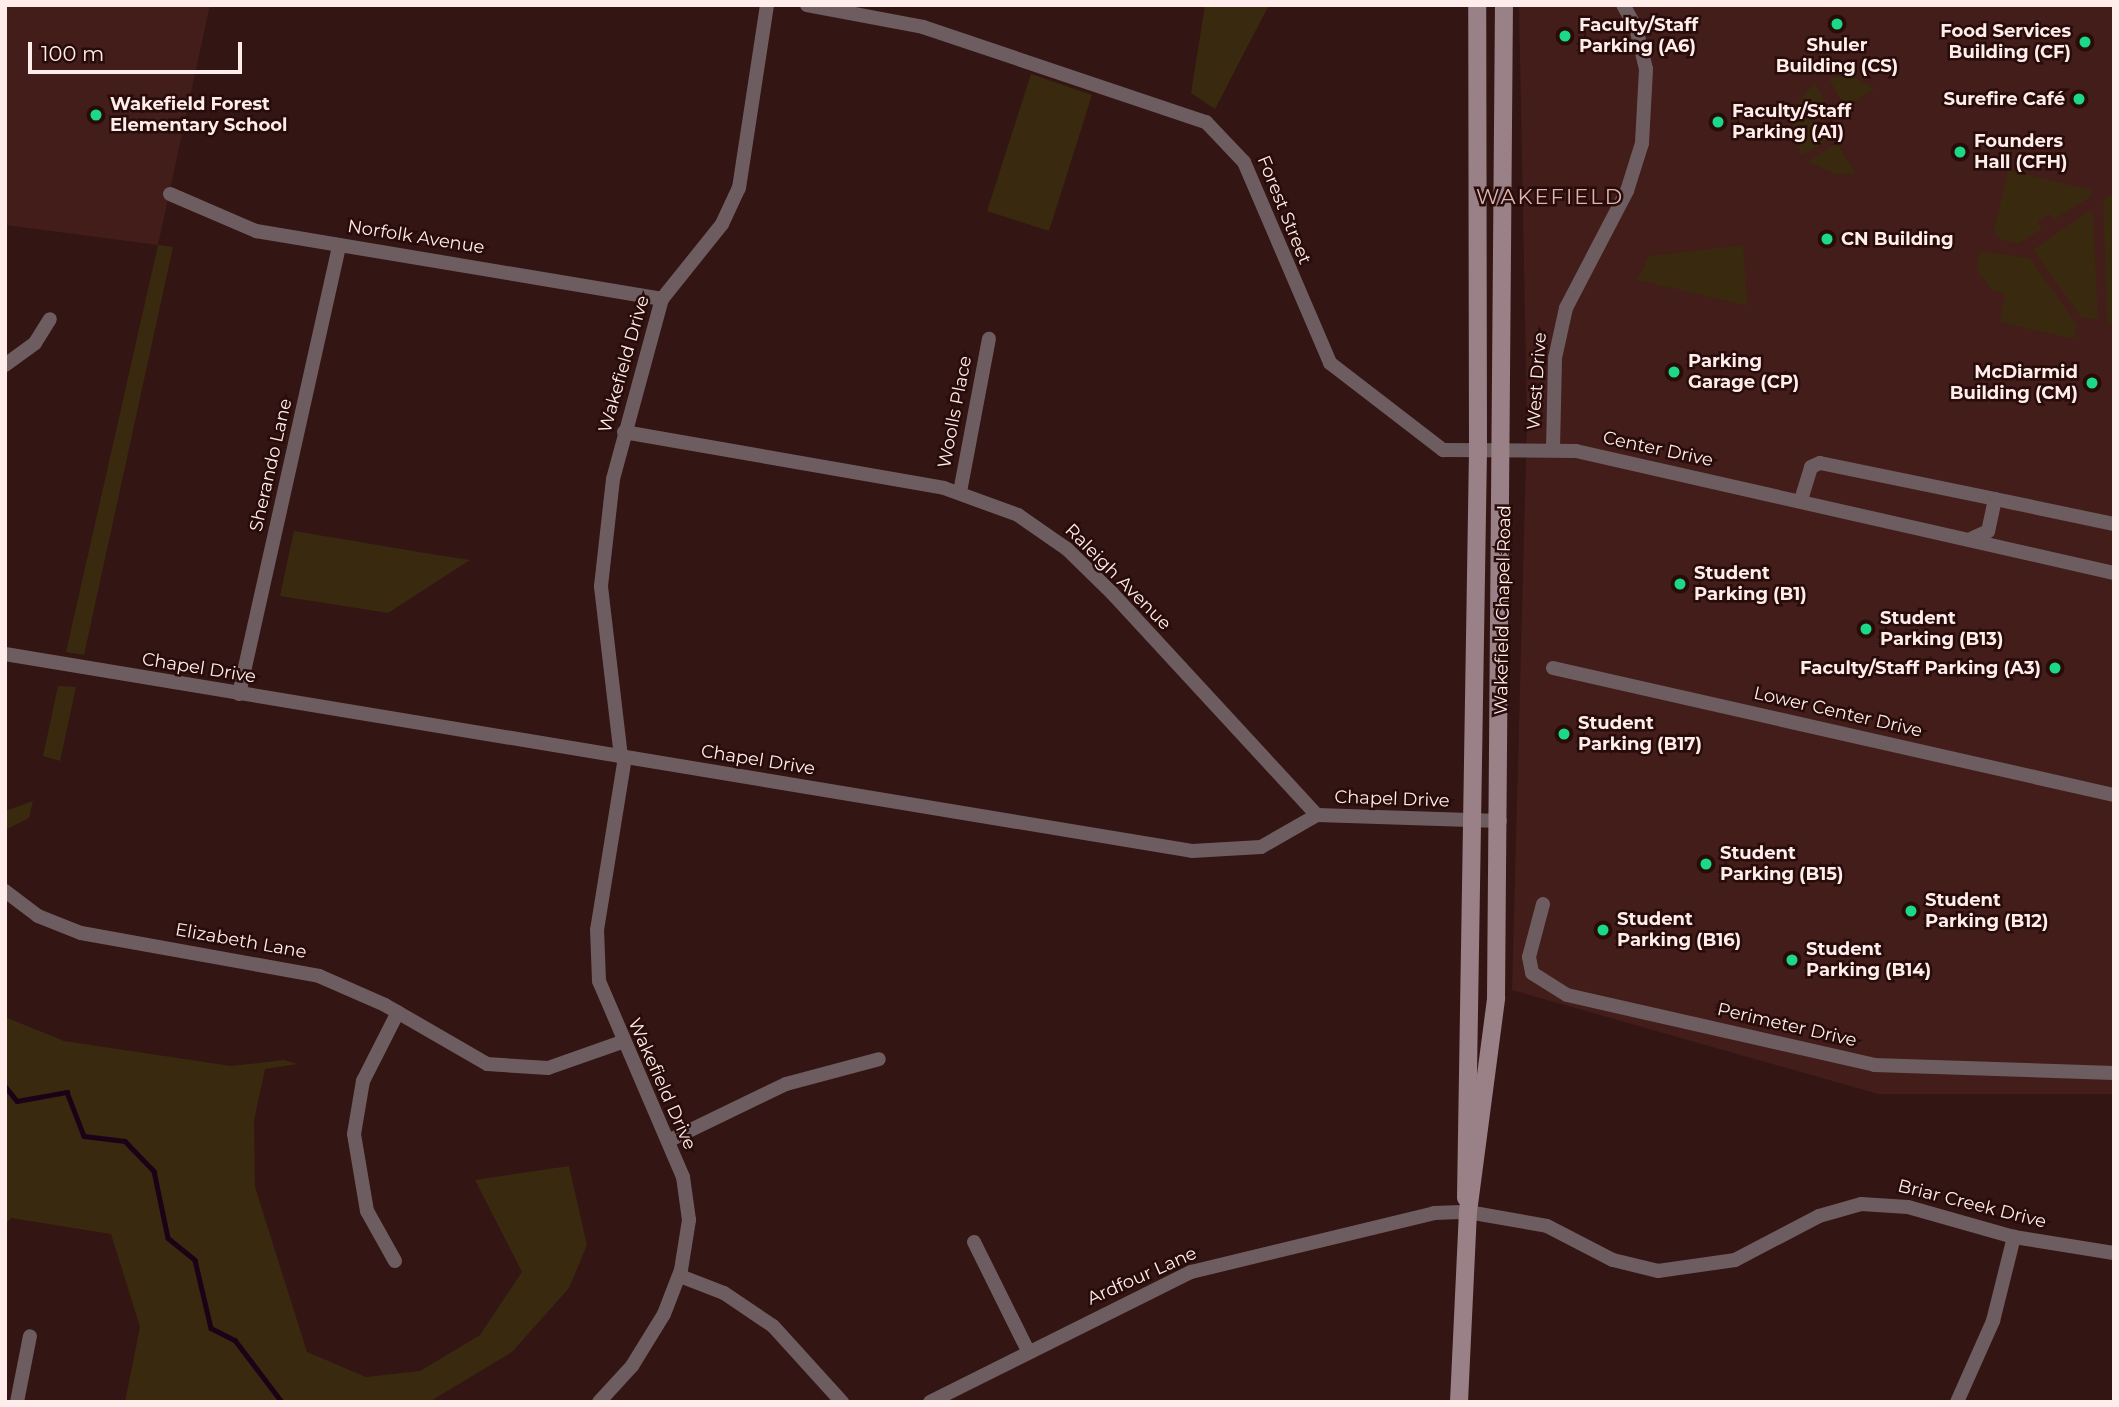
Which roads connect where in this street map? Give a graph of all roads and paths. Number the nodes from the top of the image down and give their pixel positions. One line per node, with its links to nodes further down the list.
1 (767, 5): 8 (street, Wakefield Drive)
2 (807, 5): 15 (street, Forest Street)
3 (1477, 5): 15 (main road, Wakefield Chapel Road)
4 (1504, 5): 14 (main road, Wakefield Chapel Road)
5 (1623, 5): 13 (street, West Drive)
6 (170, 194): 7 (street, Norfolk Avenue)
7 (338, 245): 8 (street, Norfolk Avenue); 24 (street, Sherando Lane)
8 (662, 299): 12 (street, Wakefield Drive)
9 (50, 319): 11 (street)
10 (989, 339): 16 (street, Woolls Place)
11 (5, 365)
12 (624, 432): 16 (street, Raleigh Avenue); 25 (street, Wakefield Drive)
13 (1553, 449): 14 (street, Center Drive); 18 (street, Center Drive)
14 (1505, 450): 15 (street, Forest Street); 29 (main road, Wakefield Chapel Road)
15 (1478, 453): 28 (main road, Wakefield Chapel Road)
16 (960, 492): 27 (street, Raleigh Avenue)
17 (1995, 499): 18 (street); 19 (street); 20 (street)
18 (1801, 500): 20 (street, Center Drive)
19 (2114, 524)
20 (1973, 538): 21 (street, Center Drive)
21 (2114, 573)
22 (5, 654): 24 (street, Chapel Drive)
23 (1553, 668): 26 (street, Lower Center Drive)
24 (239, 694): 25 (street, Chapel Drive)
25 (623, 757): 27 (street, Chapel Drive); 33 (street, Wakefield Drive)
26 (2114, 794)
27 (1317, 816): 28 (street, Chapel Drive)
28 (1474, 820): 29 (street, Chapel Drive); 37 (main road, Wakefield Chapel Road)
29 (1500, 821): 37 (main road, Wakefield Chapel Road)
30 (5, 891): 32 (street, Elizabeth Lane)
31 (1543, 904): 35 (street, Perimeter Drive)
32 (398, 1012): 33 (street, Elizabeth Lane); 41 (street)
33 (622, 1042): 36 (street, Wakefield Drive)
34 (879, 1059): 36 (street)
35 (2114, 1073)
36 (668, 1141): 42 (street, Wakefield Drive)
37 (1468, 1212): 38 (street, Briar Creek Drive); 44 (street, Ardfour Lane); 49 (main road, Wakefield Chapel Road)
38 (2014, 1237): 40 (street, Briar Creek Drive); 50 (street)
39 (974, 1242): 44 (street)
40 (2114, 1253)
41 (396, 1261)
42 (680, 1276): 46 (street, Wakefield Drive); 47 (street)
43 (30, 1336): 45 (street)
44 (1028, 1351): 48 (street, Ardfour Lane)
45 (17, 1402)
46 (599, 1402)
47 (842, 1402)
48 (930, 1402)
49 (1459, 1402)
50 (1957, 1402)

